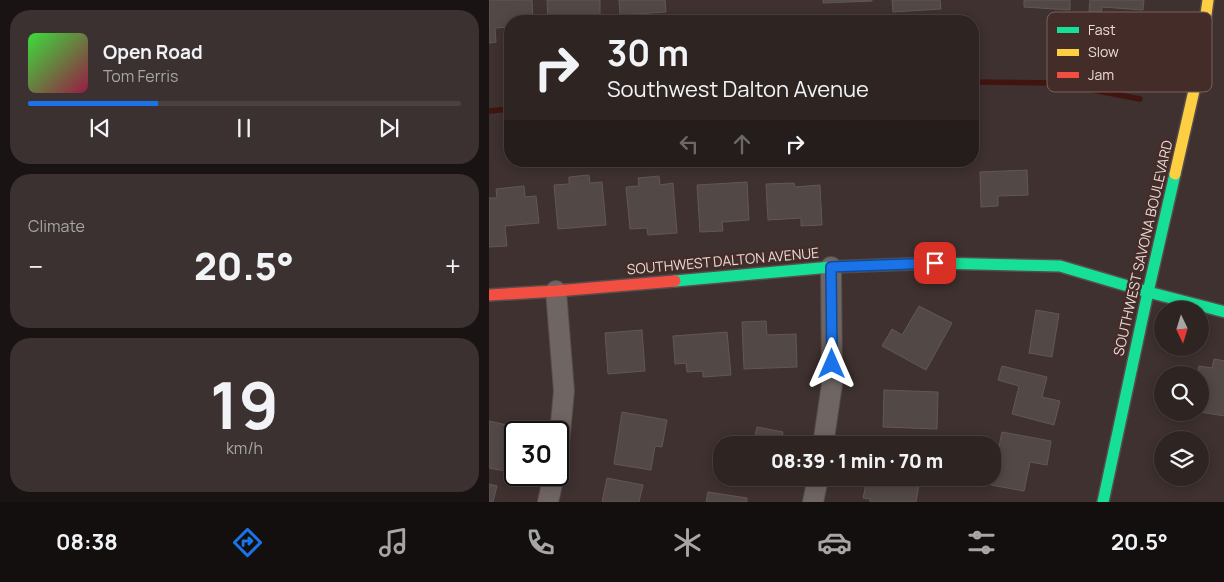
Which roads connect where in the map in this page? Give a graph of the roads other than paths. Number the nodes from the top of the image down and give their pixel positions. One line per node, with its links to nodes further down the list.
1 (1194, 92): 4 (street, SOUTHWEST SAVONA BOULEVARD)
2 (831, 267): 3 (street, SOUTHWEST DALTON AVENUE); 4 (street, SOUTHWEST DALTON AVENUE); 8 (street)
3 (556, 291): 5 (street, SOUTHWEST DALTON AVENUE); 7 (street)
4 (1148, 292): 6 (street, SOUTHWEST DALTON AVENUE); 13 (street, SOUTHWEST SAVONA BOULEVARD)
5 (489, 295)
6 (1224, 312)
7 (562, 421)
8 (824, 436)
9 (552, 486): 11 (street)
10 (816, 486): 12 (street)
11 (548, 502)
12 (813, 502)
13 (1103, 502)

